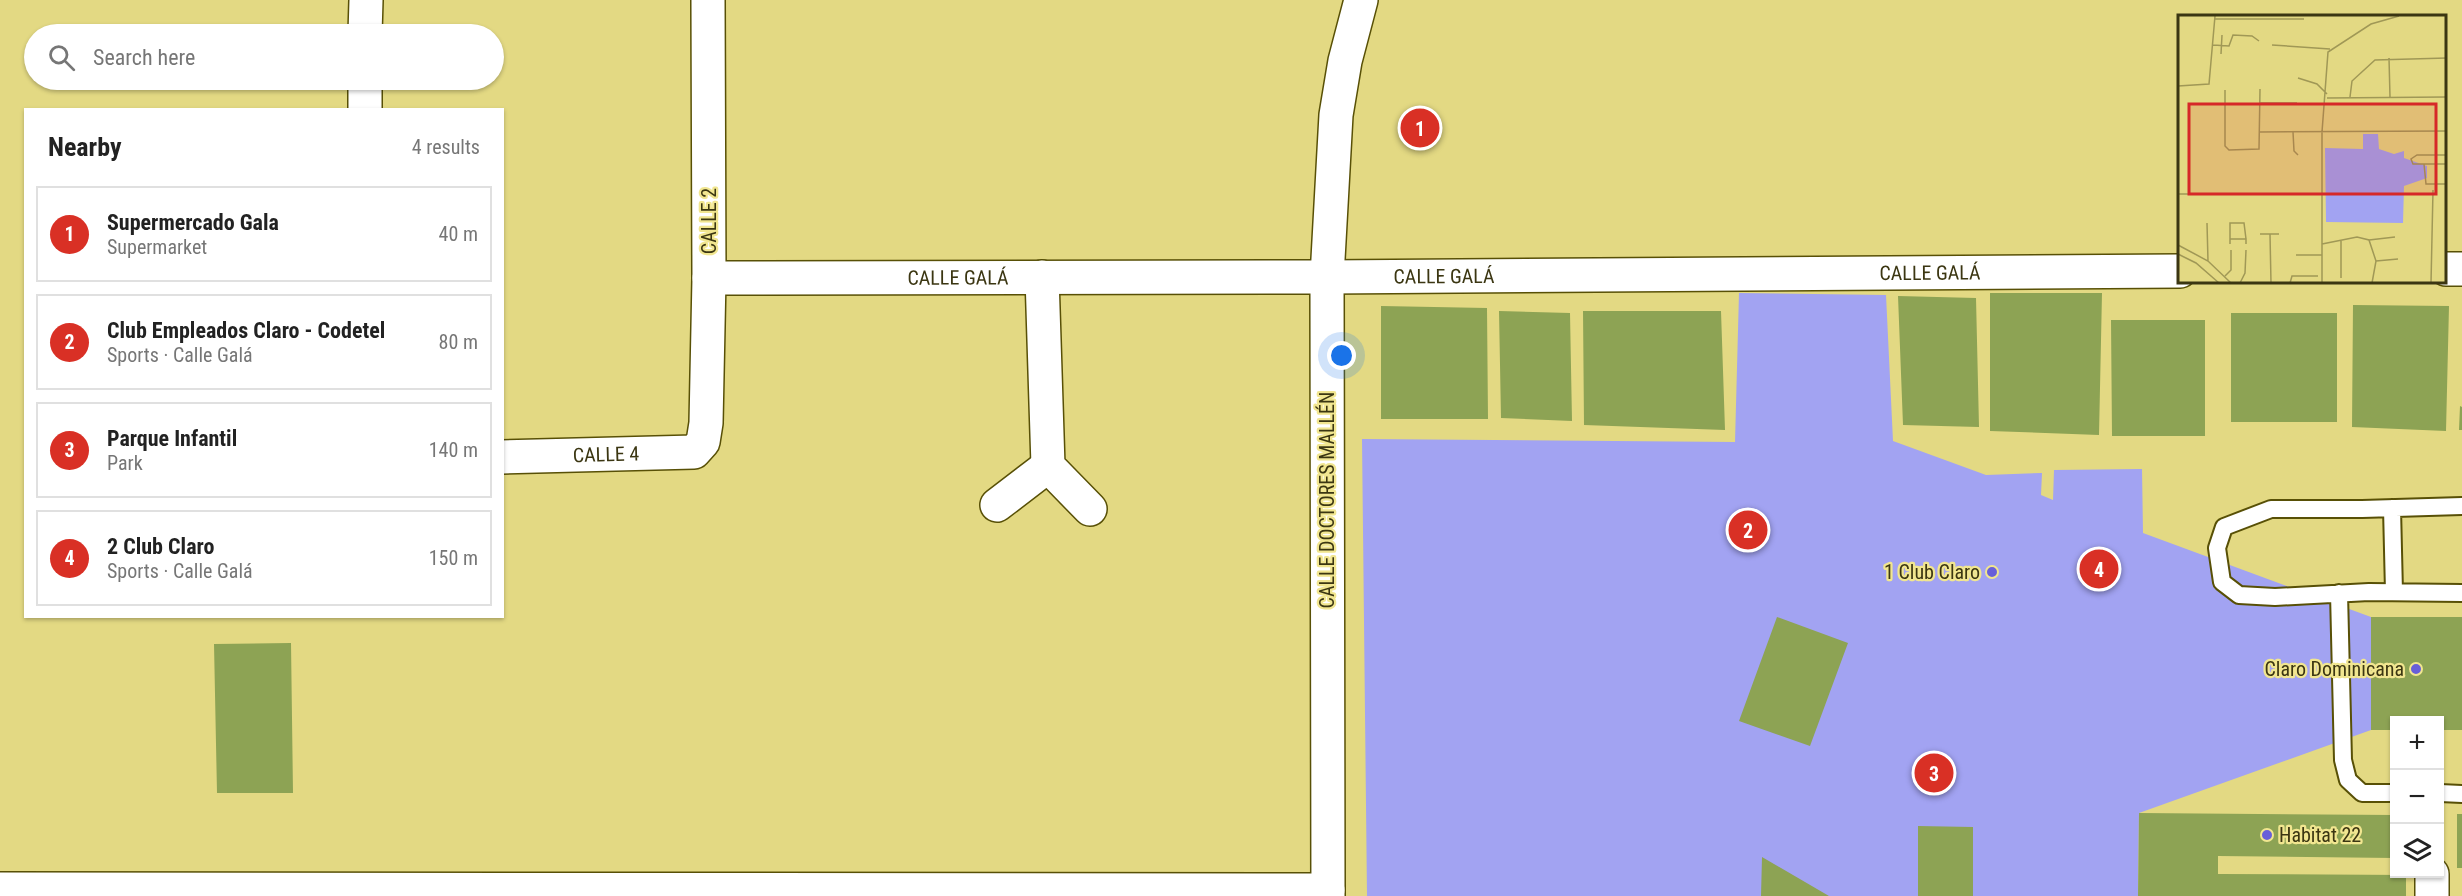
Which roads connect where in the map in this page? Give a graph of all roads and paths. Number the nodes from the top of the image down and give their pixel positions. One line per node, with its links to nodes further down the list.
1 (366, 0): 4 (street)
2 (708, 0): 10 (street, CALLE 2)
3 (1361, 0): 9 (street, CALLE DOCTORES MALLÉN)
4 (366, 24)
5 (365, 90): 6 (street)
6 (365, 108)
7 (2178, 271): 9 (street, CALLE GALÁ)
8 (1042, 277): 9 (street, CALLE GALÁ); 10 (street, CALLE GALÁ); 13 (street)
9 (1327, 277): 26 (street, CALLE DOCTORES MALLÉN)
10 (709, 278): 11 (street, CALLE 2)
11 (703, 442): 12 (street, CALLE 4)
12 (504, 457)
13 (1048, 466): 14 (street); 17 (street)
14 (997, 505)
15 (2462, 506): 16 (lane)
16 (2392, 508): 18 (lane); 19 (lane)
17 (1090, 509)
18 (2394, 592): 19 (lane); 20 (lane)
19 (2339, 593): 21 (lane)
20 (2462, 593)
21 (2390, 793)
22 (2444, 793): 23 (lane)
23 (2462, 794)
24 (2433, 878): 27 (street)
25 (0, 889): 26 (street)
26 (1328, 893)
27 (2432, 896)

